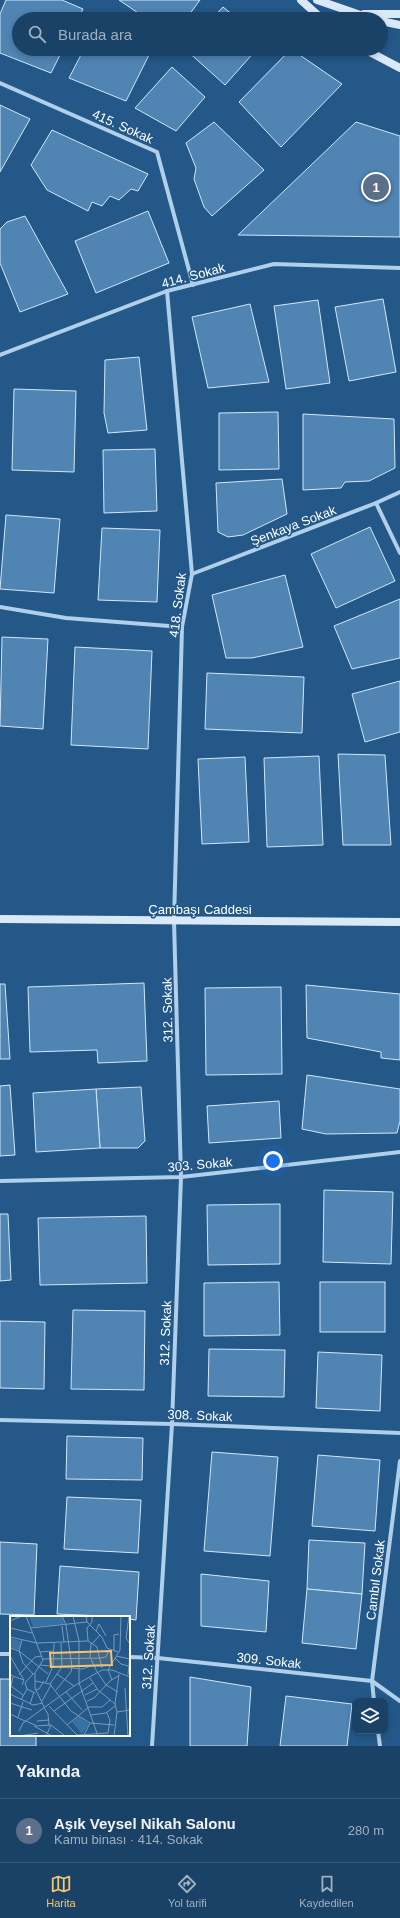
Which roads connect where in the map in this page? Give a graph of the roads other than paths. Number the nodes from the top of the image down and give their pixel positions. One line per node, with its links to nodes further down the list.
1 (301, 0): 3 (main road)
2 (317, 0): 4 (main road)
3 (314, 12)
4 (350, 12)
5 (388, 14): 6 (main road)
6 (400, 14)
7 (388, 22): 8 (main road)
8 (400, 25)
9 (377, 56): 10 (main road)
10 (400, 68)
11 (0, 82): 13 (street, 415. Sokak)
12 (400, 268): 13 (street, 414. Sokak)
13 (193, 285): 14 (street, 414. Sokak)
14 (167, 291): 15 (street, 414. Sokak); 19 (street, 418. Sokak)
15 (0, 355)
16 (400, 492): 17 (street, Şenkaya Sokak)
17 (376, 503): 18 (street); 19 (street, Şenkaya Sokak)
18 (400, 553)
19 (192, 574): 21 (street, 418. Sokak)
20 (0, 607): 21 (street)
21 (182, 627): 23 (street, 418. Sokak)
22 (0, 919): 23 (main road, Çambaşı Caddesi)
23 (174, 921): 24 (main road, Çambaşı Caddesi); 26 (street, 312. Sokak)
24 (400, 922)
25 (400, 1152): 26 (street, 303. Sokak)
26 (181, 1177): 27 (street, 303. Sokak); 29 (street, 312. Sokak)
27 (0, 1181)
28 (0, 1420): 29 (street, 308. Sokak)
29 (172, 1424): 30 (street, 308. Sokak); 33 (street, 312. Sokak)
30 (400, 1433)
31 (400, 1462): 34 (street, Cambıl Sokak)
32 (130, 1657): 33 (street, 309. Sokak)
33 (158, 1658): 34 (street, 309. Sokak); 38 (street, 312. Sokak)
34 (372, 1681): 35 (street, Cambıl Sokak); 36 (street, 309. Sokak)
35 (374, 1698)
36 (400, 1701)
37 (378, 1734): 39 (street)
38 (152, 1746)
39 (380, 1746)

